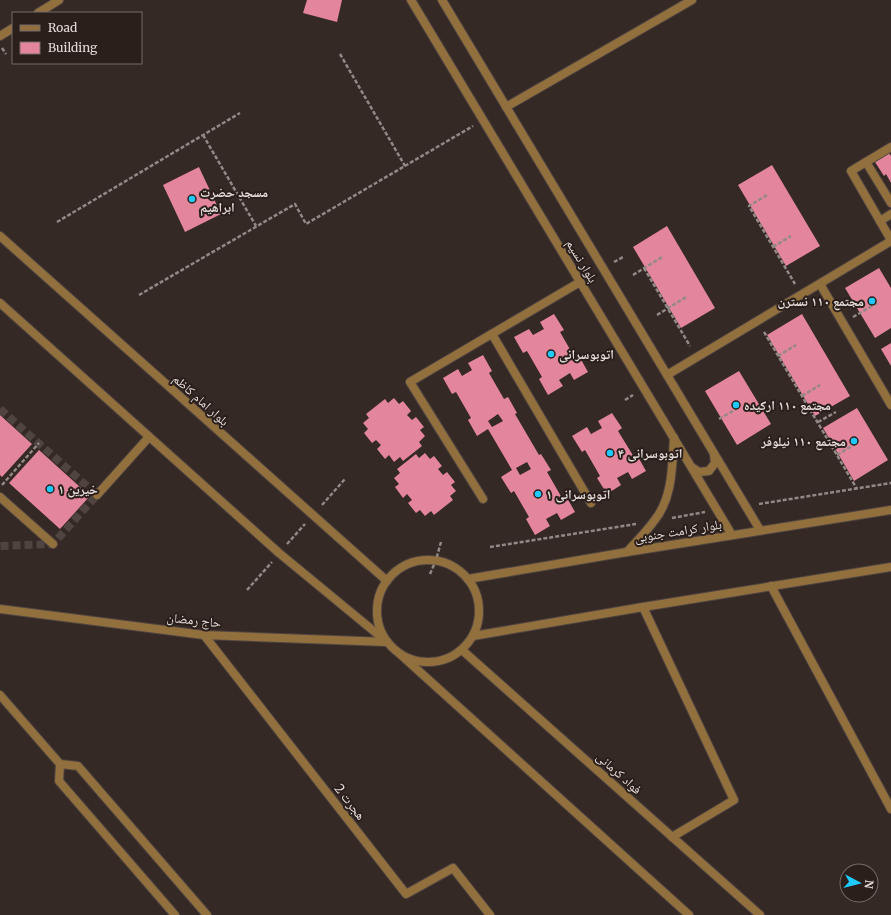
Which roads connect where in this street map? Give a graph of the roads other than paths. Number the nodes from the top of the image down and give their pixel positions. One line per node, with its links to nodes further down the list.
1 (59, 0): 5 (street)
2 (412, 0): 16 (street, بلوار نسیم)
3 (442, 0): 8 (street, بلوار نسیم)
4 (692, 0): 8 (street)
5 (40, 12)
6 (12, 29): 7 (street)
7 (0, 36)
8 (506, 107): 20 (street, بلوار نسیم)
9 (891, 147): 10 (street)
10 (866, 162): 11 (street); 13 (street)
11 (891, 203)
12 (891, 214): 13 (street)
13 (880, 221): 15 (street)
14 (0, 236): 37 (street, بلوار امام کاظم)
15 (891, 240): 17 (street)
16 (580, 282): 19 (street); 23 (street, بلوار نسیم)
17 (820, 284): 20 (street); 21 (street)
18 (0, 304): 22 (street)
19 (492, 334): 28 (street); 29 (street)
20 (667, 375): 24 (street, بلوار نسیم)
21 (891, 405)
22 (149, 437): 26 (street); 43 (street)
23 (674, 438): 25 (street, بلوار نسیم); 34 (street)
24 (713, 452): 25 (street); 31 (street, بلوار نسیم)
25 (691, 466): 32 (street, بلوار نسیم)
26 (97, 495)
27 (0, 497): 33 (street)
28 (483, 499)
29 (591, 503)
30 (891, 510): 31 (street, بلوار کرامت جنوبی)
31 (760, 530): 32 (street, بلوار کرامت جنوبی)
32 (732, 535): 34 (street, بلوار کرامت جنوبی)
33 (53, 544)
34 (627, 552): 36 (street, بلوار کرامت جنوبی)
35 (891, 567): 38 (street)
36 (468, 579): 37 (street); 42 (street)
37 (387, 581): 43 (street)
38 (771, 586): 39 (street); 48 (street)
39 (643, 606): 42 (street); 49 (street)
40 (0, 609): 41 (street, حاج رمضان)
41 (204, 634): 43 (street, حاج رمضان); 52 (street, هجرت 2)
42 (473, 636): 44 (street)
43 (387, 642): 45 (street)
44 (462, 650): 45 (street); 49 (street, فواد کرمانی)
45 (400, 654): 53 (street)
46 (0, 695): 47 (street)
47 (60, 764): 50 (street); 51 (street)
48 (891, 809)
49 (672, 837): 54 (street, فواد کرمانی)
50 (175, 915)
51 (207, 915)
52 (490, 915)
53 (689, 915)
54 (760, 915)

